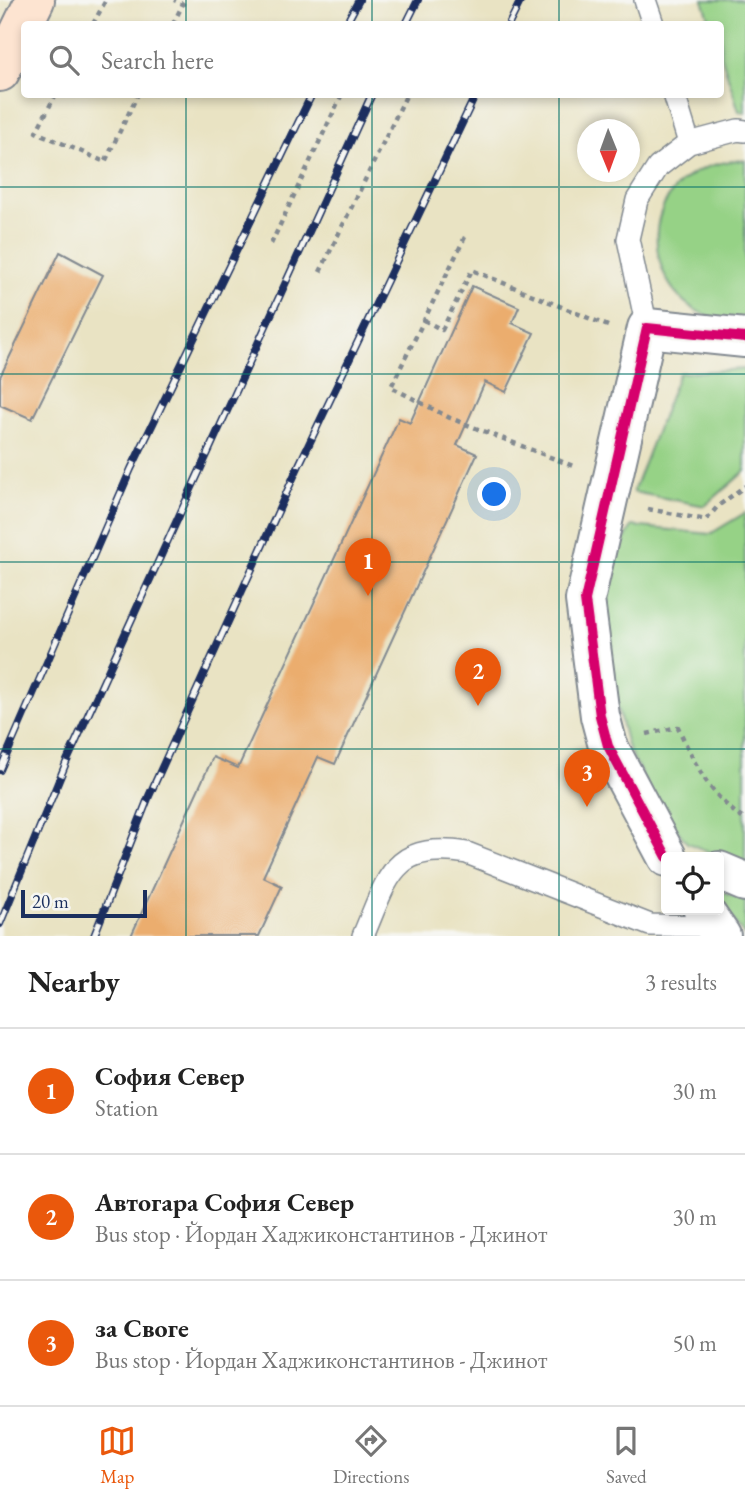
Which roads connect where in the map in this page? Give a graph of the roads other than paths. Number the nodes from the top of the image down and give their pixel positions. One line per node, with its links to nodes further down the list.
1 (35, 0): 3 (street)
2 (645, 0): 4 (lane)
3 (25, 21)
4 (652, 21)
5 (21, 29): 6 (street)
6 (0, 72)
7 (675, 98): 9 (lane)
8 (745, 131): 9 (lane)
9 (689, 142): 10 (lane)
10 (632, 329): 11 (street); 12 (street)
11 (745, 338)
12 (670, 852)
13 (724, 873): 14 (street)
14 (745, 882)
15 (712, 924): 16 (lane)
16 (363, 936)

